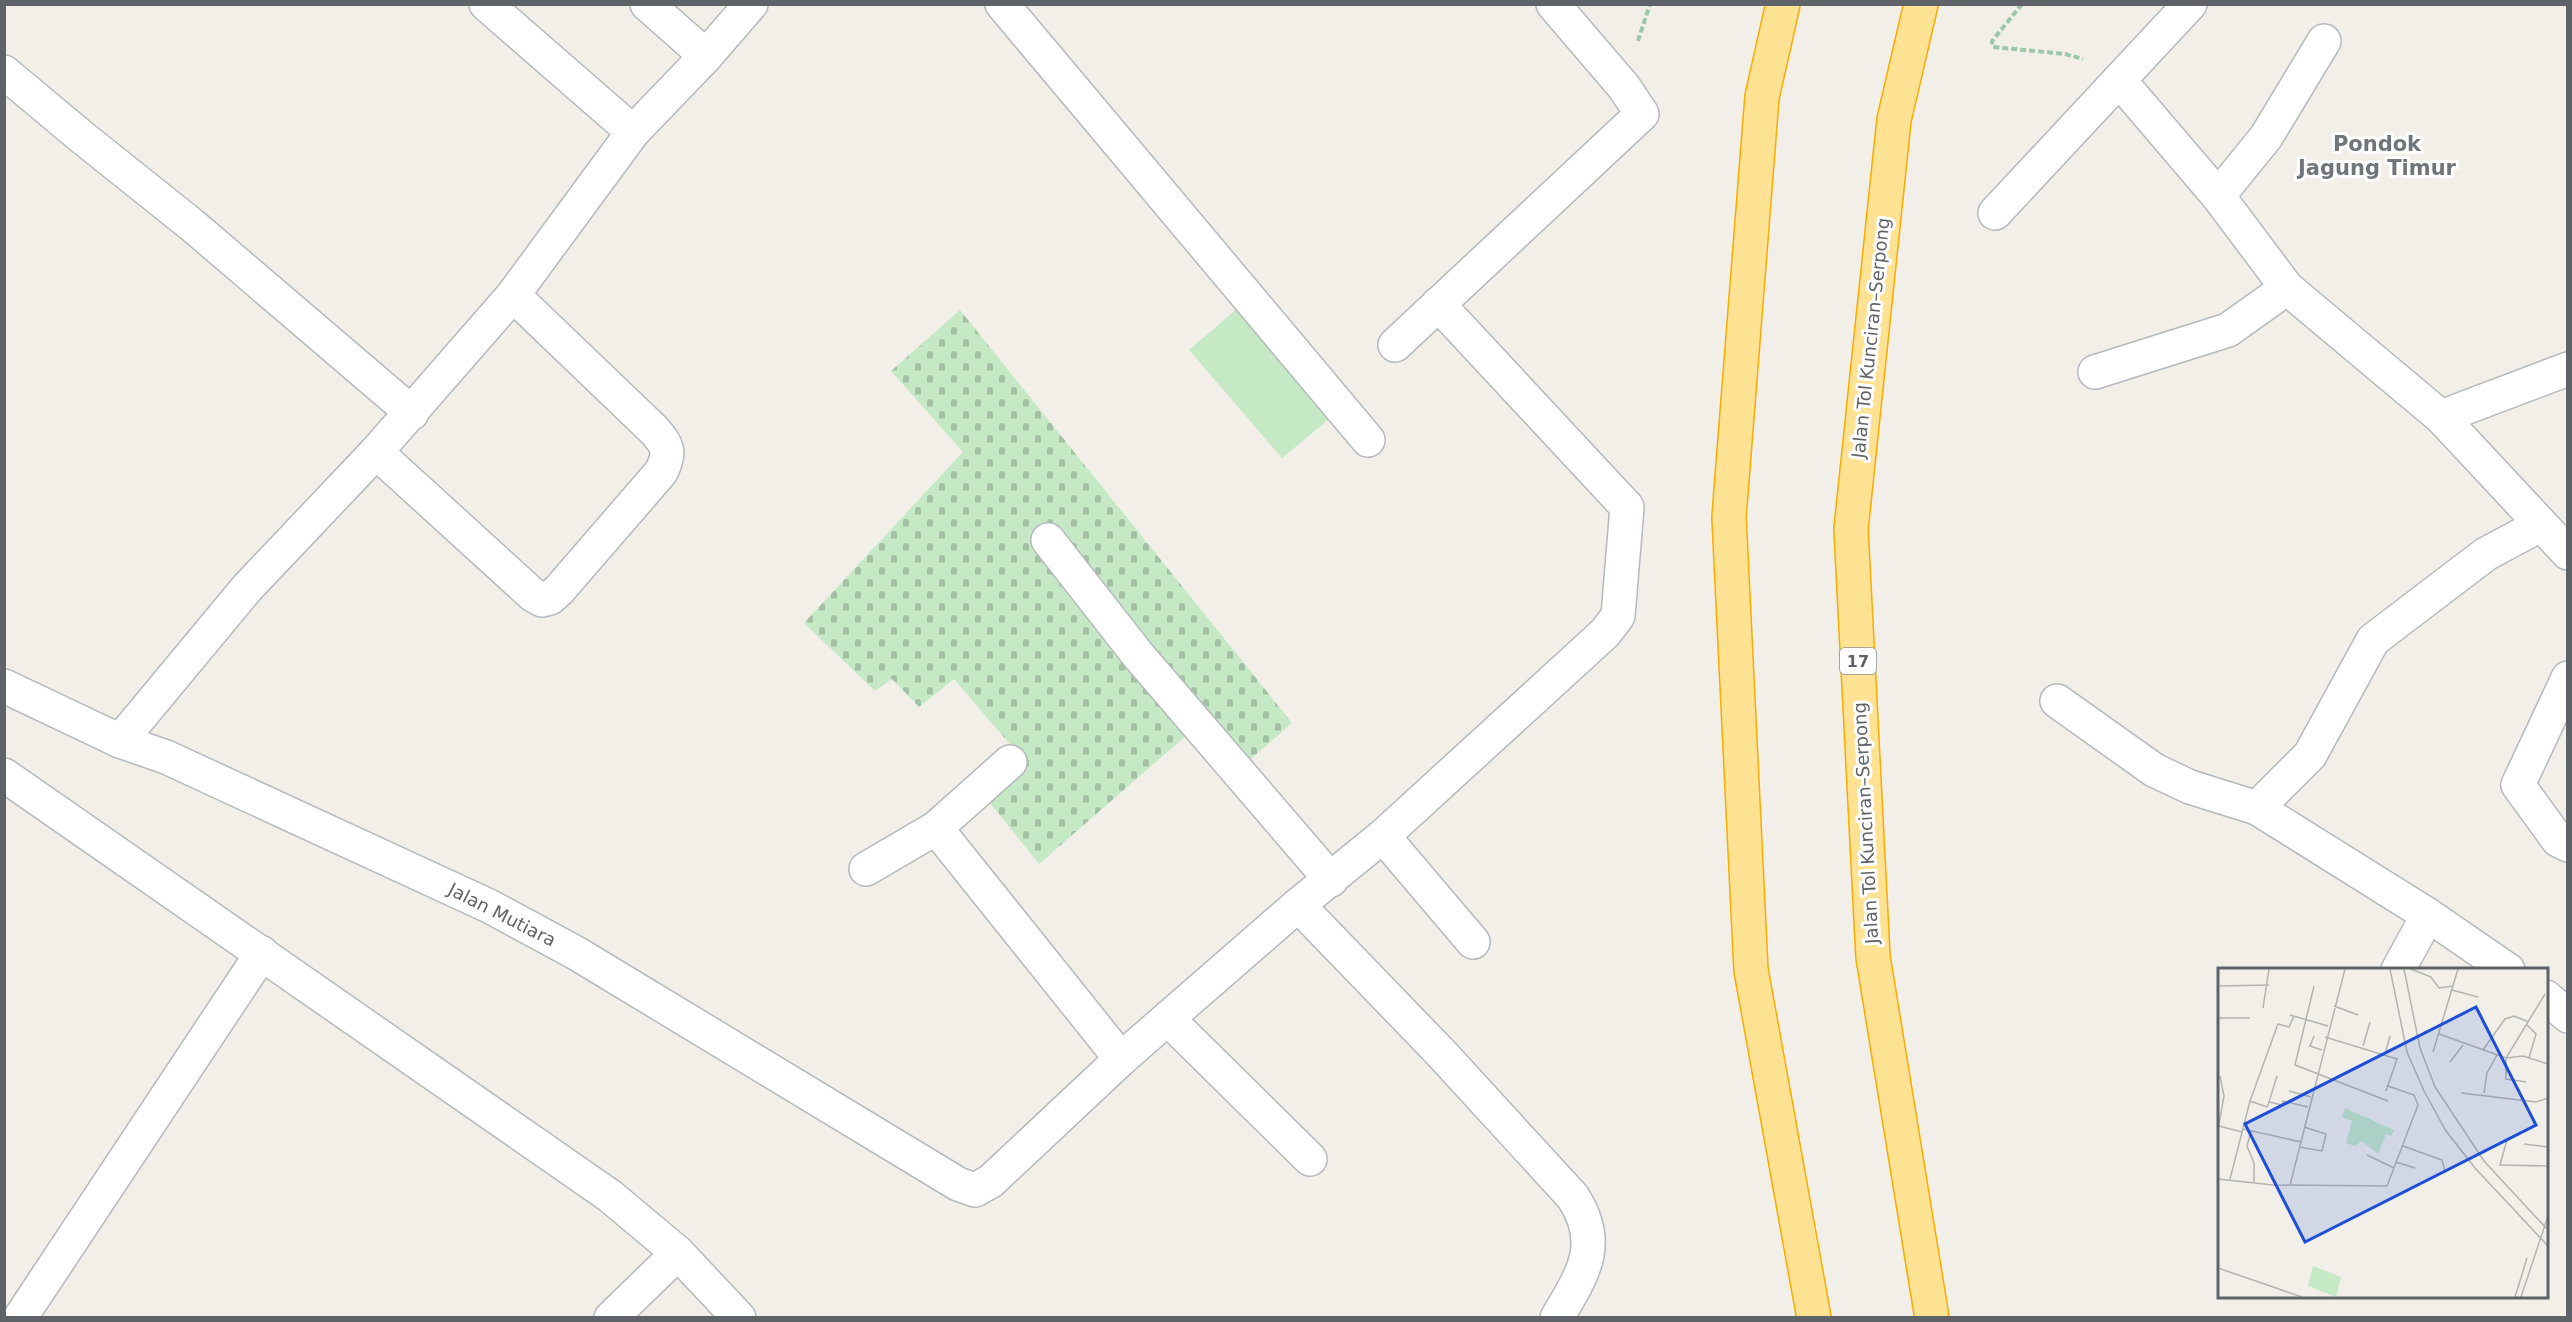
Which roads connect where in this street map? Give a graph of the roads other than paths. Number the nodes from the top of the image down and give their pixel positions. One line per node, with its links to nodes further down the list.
1 (486, 4): 13 (street)
2 (647, 4): 10 (street)
3 (751, 4): 10 (street)
4 (1002, 4): 24 (street)
5 (1783, 4): 57 (highway)
6 (1921, 4): 58 (highway, Jalan Tol Kunciran–Serpong / 17)
7 (2190, 4): 11 (street)
8 (1560, 7): 18 (street)
9 (2324, 40): 14 (street)
10 (706, 56): 13 (street)
11 (2119, 80): 14 (street); 15 (street)
12 (10, 88): 22 (street)
13 (633, 132): 17 (street)
14 (2218, 196): 16 (street)
15 (1995, 213)
16 (2287, 288): 21 (street); 23 (street)
17 (513, 295): 22 (street); 25 (street)
18 (1438, 304): 19 (street); 37 (street)
19 (1395, 345)
20 (2568, 369): 23 (street)
21 (2095, 372)
22 (412, 412): 25 (street)
23 (2441, 417): 26 (street)
24 (1368, 440)
25 (376, 452): 32 (street)
26 (2540, 525): 28 (street); 35 (street)
27 (1048, 540): 40 (street)
28 (2568, 553)
29 (2568, 678): 38 (street)
30 (4, 686): 32 (street, Jalan Mutiara)
31 (2057, 701): 35 (street)
32 (120, 741): 50 (street, Jalan Mutiara)
33 (1010, 762): 36 (street)
34 (4, 775): 44 (street)
35 (2257, 808): 42 (street)
36 (936, 828): 39 (street); 50 (street)
37 (1383, 836): 40 (street); 43 (street)
38 (2568, 844)
39 (866, 869)
40 (1330, 880): 41 (street)
41 (1298, 905): 49 (street); 56 (street)
42 (2428, 915): 45 (street); 46 (street)
43 (1473, 942)
44 (262, 953): 52 (street); 53 (street)
45 (2399, 968)
46 (2507, 968)
47 (2548, 998): 48 (street)
48 (2568, 1016)
49 (1168, 1019): 50 (street); 51 (street)
50 (1121, 1059)
51 (1310, 1159)
52 (678, 1253): 54 (street); 55 (street)
53 (20, 1317)
54 (611, 1317)
55 (739, 1317)
56 (1557, 1317)
57 (1814, 1317)
58 (1932, 1317)

